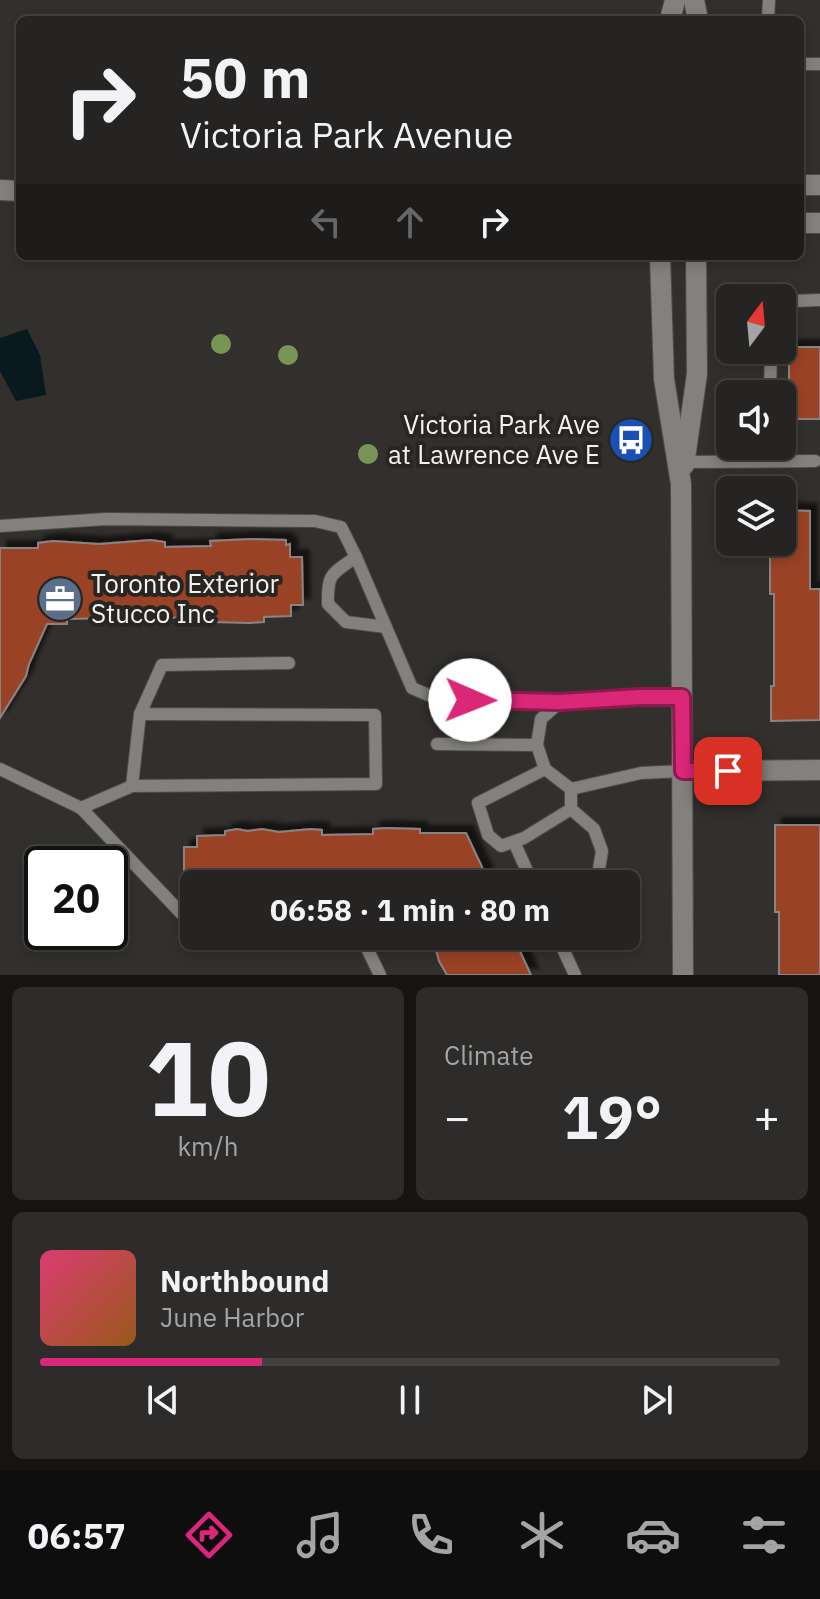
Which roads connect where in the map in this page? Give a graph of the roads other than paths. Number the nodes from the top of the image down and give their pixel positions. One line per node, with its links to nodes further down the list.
1 (660, 260): 8 (main road)
2 (696, 260): 7 (main road)
3 (820, 300): 4 (lane)
4 (796, 301)
5 (767, 461): 6 (lane); 7 (lane)
6 (815, 461)
7 (684, 462): 8 (main road)
8 (681, 484): 13 (main road)
9 (0, 526): 10 (lane)
10 (356, 557): 11 (lane); 11 (lane)
11 (386, 627): 14 (lane)
12 (289, 663): 15 (lane)
13 (682, 697): 14 (lane); 21 (main road)
14 (560, 702): 17 (lane)
15 (140, 714): 22 (lane); 22 (lane)
16 (437, 744): 17 (lane)
17 (537, 745): 19 (lane)
18 (0, 769): 24 (lane)
19 (545, 769): 23 (lane); 26 (lane)
20 (820, 770): 21 (main road)
21 (683, 771): 23 (lane); 34 (main road)
22 (132, 786): 24 (lane)
23 (571, 789): 25 (lane)
24 (81, 808): 29 (lane)
25 (571, 809): 26 (lane); 28 (lane)
26 (514, 842): 27 (lane)
27 (527, 870)
28 (599, 870)
29 (180, 912)
30 (368, 950): 32 (lane)
31 (563, 950): 33 (lane)
32 (380, 975)
33 (575, 975)
34 (683, 975)

